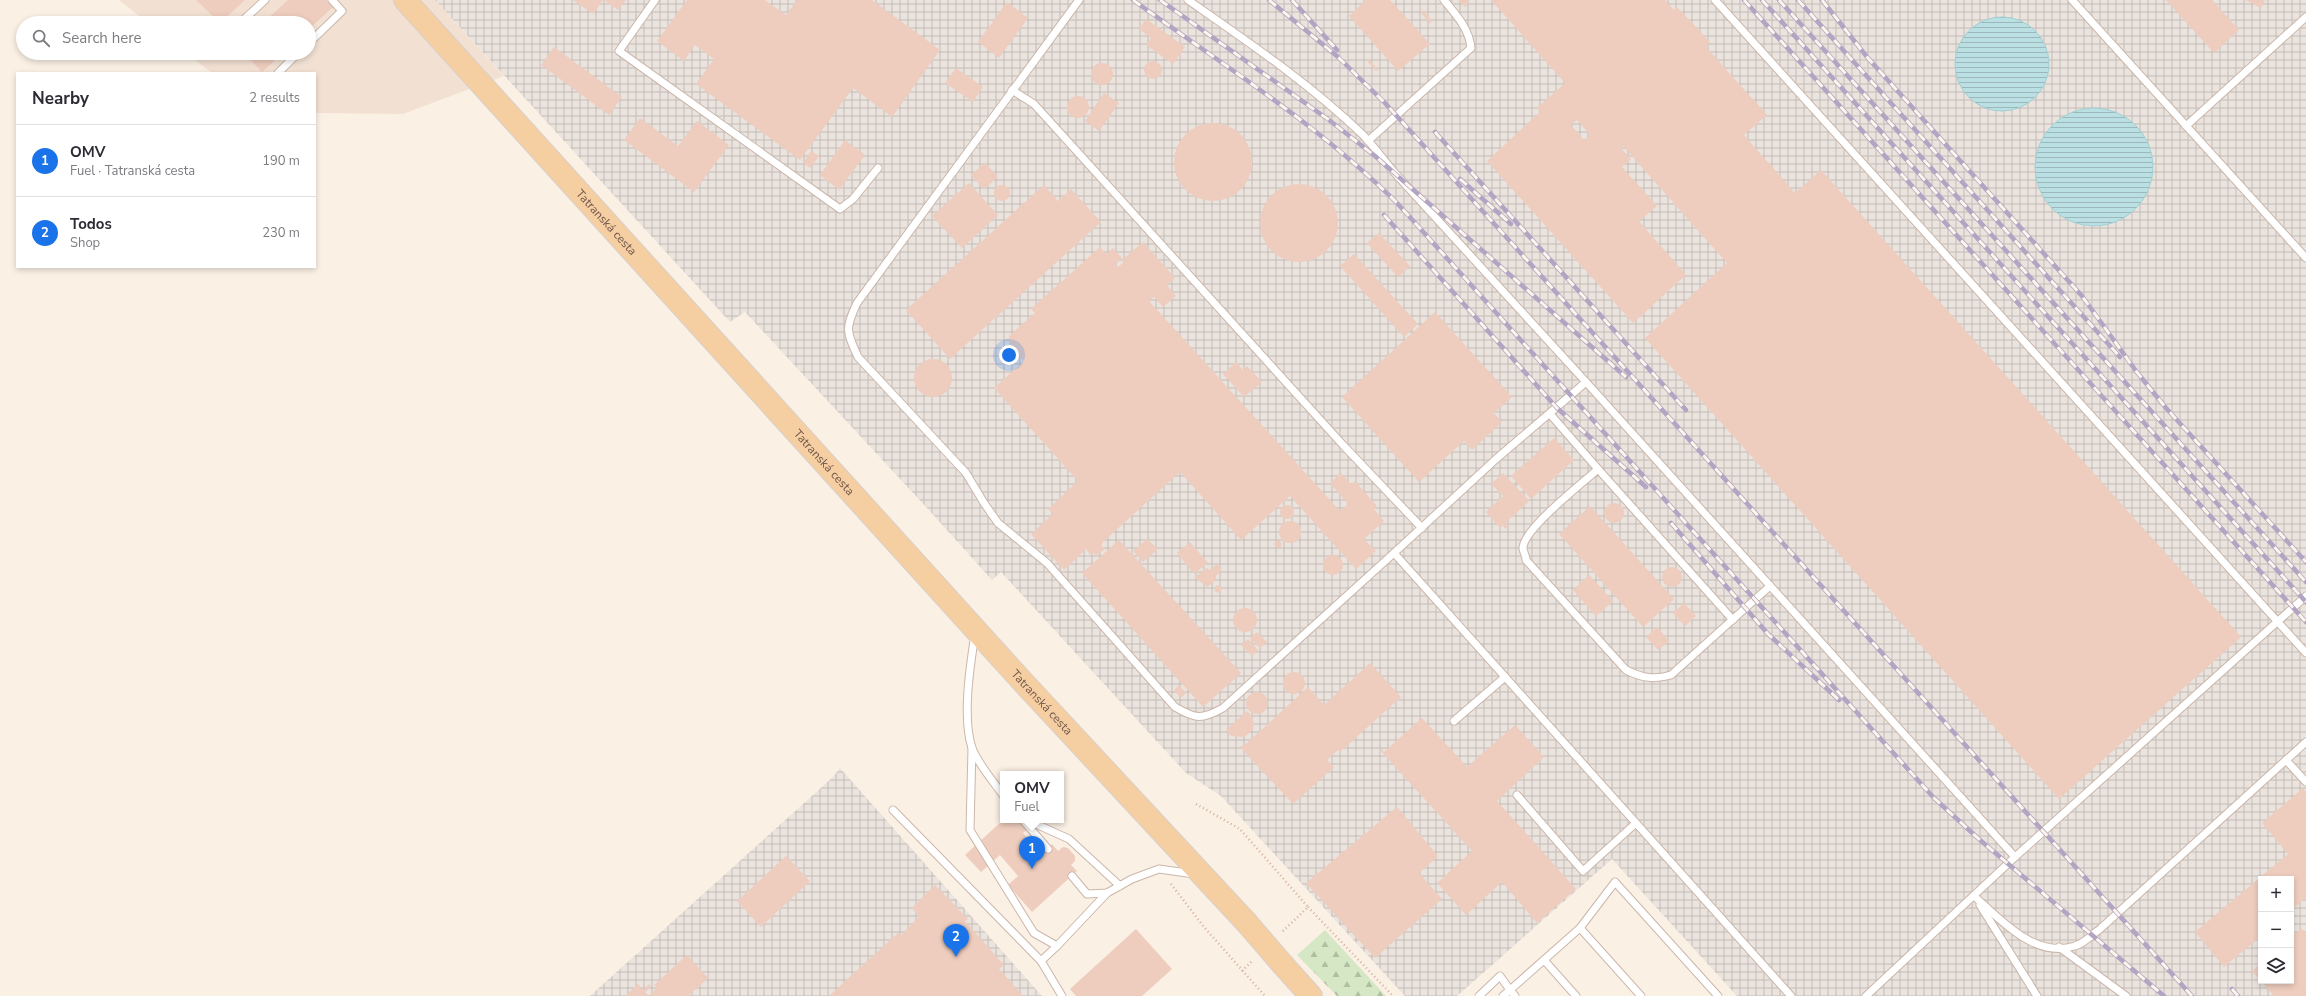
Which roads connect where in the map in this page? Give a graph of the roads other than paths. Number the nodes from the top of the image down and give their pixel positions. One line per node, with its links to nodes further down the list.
1 (265, 0): 10 (lane)
2 (332, 0): 12 (lane)
3 (405, 0): 29 (main road, Tatranská cesta)
4 (656, 0): 18 (lane)
5 (1079, 0): 15 (lane)
6 (1188, 0): 17 (lane)
7 (1444, 0): 17 (lane)
8 (1715, 0): 28 (lane)
9 (2072, 0): 16 (lane)
10 (248, 16)
11 (2306, 17): 16 (lane)
12 (316, 35)
13 (291, 60): 14 (lane)
14 (279, 72)
15 (1012, 90): 23 (lane); 24 (lane)
16 (2186, 126): 19 (lane)
17 (1368, 141): 20 (lane)
18 (878, 168)
19 (2306, 258)
20 (1586, 382): 21 (lane); 25 (lane)
21 (1550, 414): 22 (lane); 23 (lane)
22 (1598, 469): 27 (lane); 27 (lane)
23 (1422, 528): 24 (lane)
24 (1394, 553): 31 (lane)
25 (1770, 586): 27 (lane); 44 (lane)
26 (2306, 596): 28 (lane)
27 (1733, 620)
28 (2278, 622): 30 (lane); 44 (lane)
29 (976, 630): 34 (lane); 46 (main road, Tatranská cesta)
30 (2306, 653)
31 (1505, 677): 32 (lane); 42 (lane)
32 (1454, 722)
33 (2306, 742): 35 (lane)
34 (972, 748): 37 (lane); 51 (lane)
35 (2286, 760): 36 (lane); 52 (lane)
36 (2306, 782)
37 (1000, 790)
38 (1517, 795): 42 (lane)
39 (893, 810): 54 (lane)
40 (1025, 823): 43 (lane)
41 (1034, 823): 47 (lane)
42 (1636, 823): 63 (lane)
43 (1048, 849)
44 (2015, 858): 49 (lane)
45 (1072, 876): 48 (lane)
46 (1202, 876): 47 (lane); 57 (main road, Tatranská cesta, bridge)
47 (1120, 886): 48 (lane)
48 (1107, 893): 51 (lane)
49 (1974, 896): 52 (lane); 64 (lane); 65 (lane)
50 (1580, 928): 53 (lane); 61 (lane); 62 (lane)
51 (1057, 946): 54 (lane)
52 (2059, 947): 66 (lane)
53 (1544, 960): 55 (lane); 60 (lane)
54 (1041, 962): 56 (lane)
55 (1512, 993): 58 (lane); 59 (lane)
56 (1062, 996)
57 (1311, 996)
58 (1479, 996)
59 (1504, 996)
60 (1576, 996)
61 (1641, 996)
62 (1718, 996)
63 (1792, 996)
64 (1866, 996)
65 (2037, 996)
66 (2126, 996)

